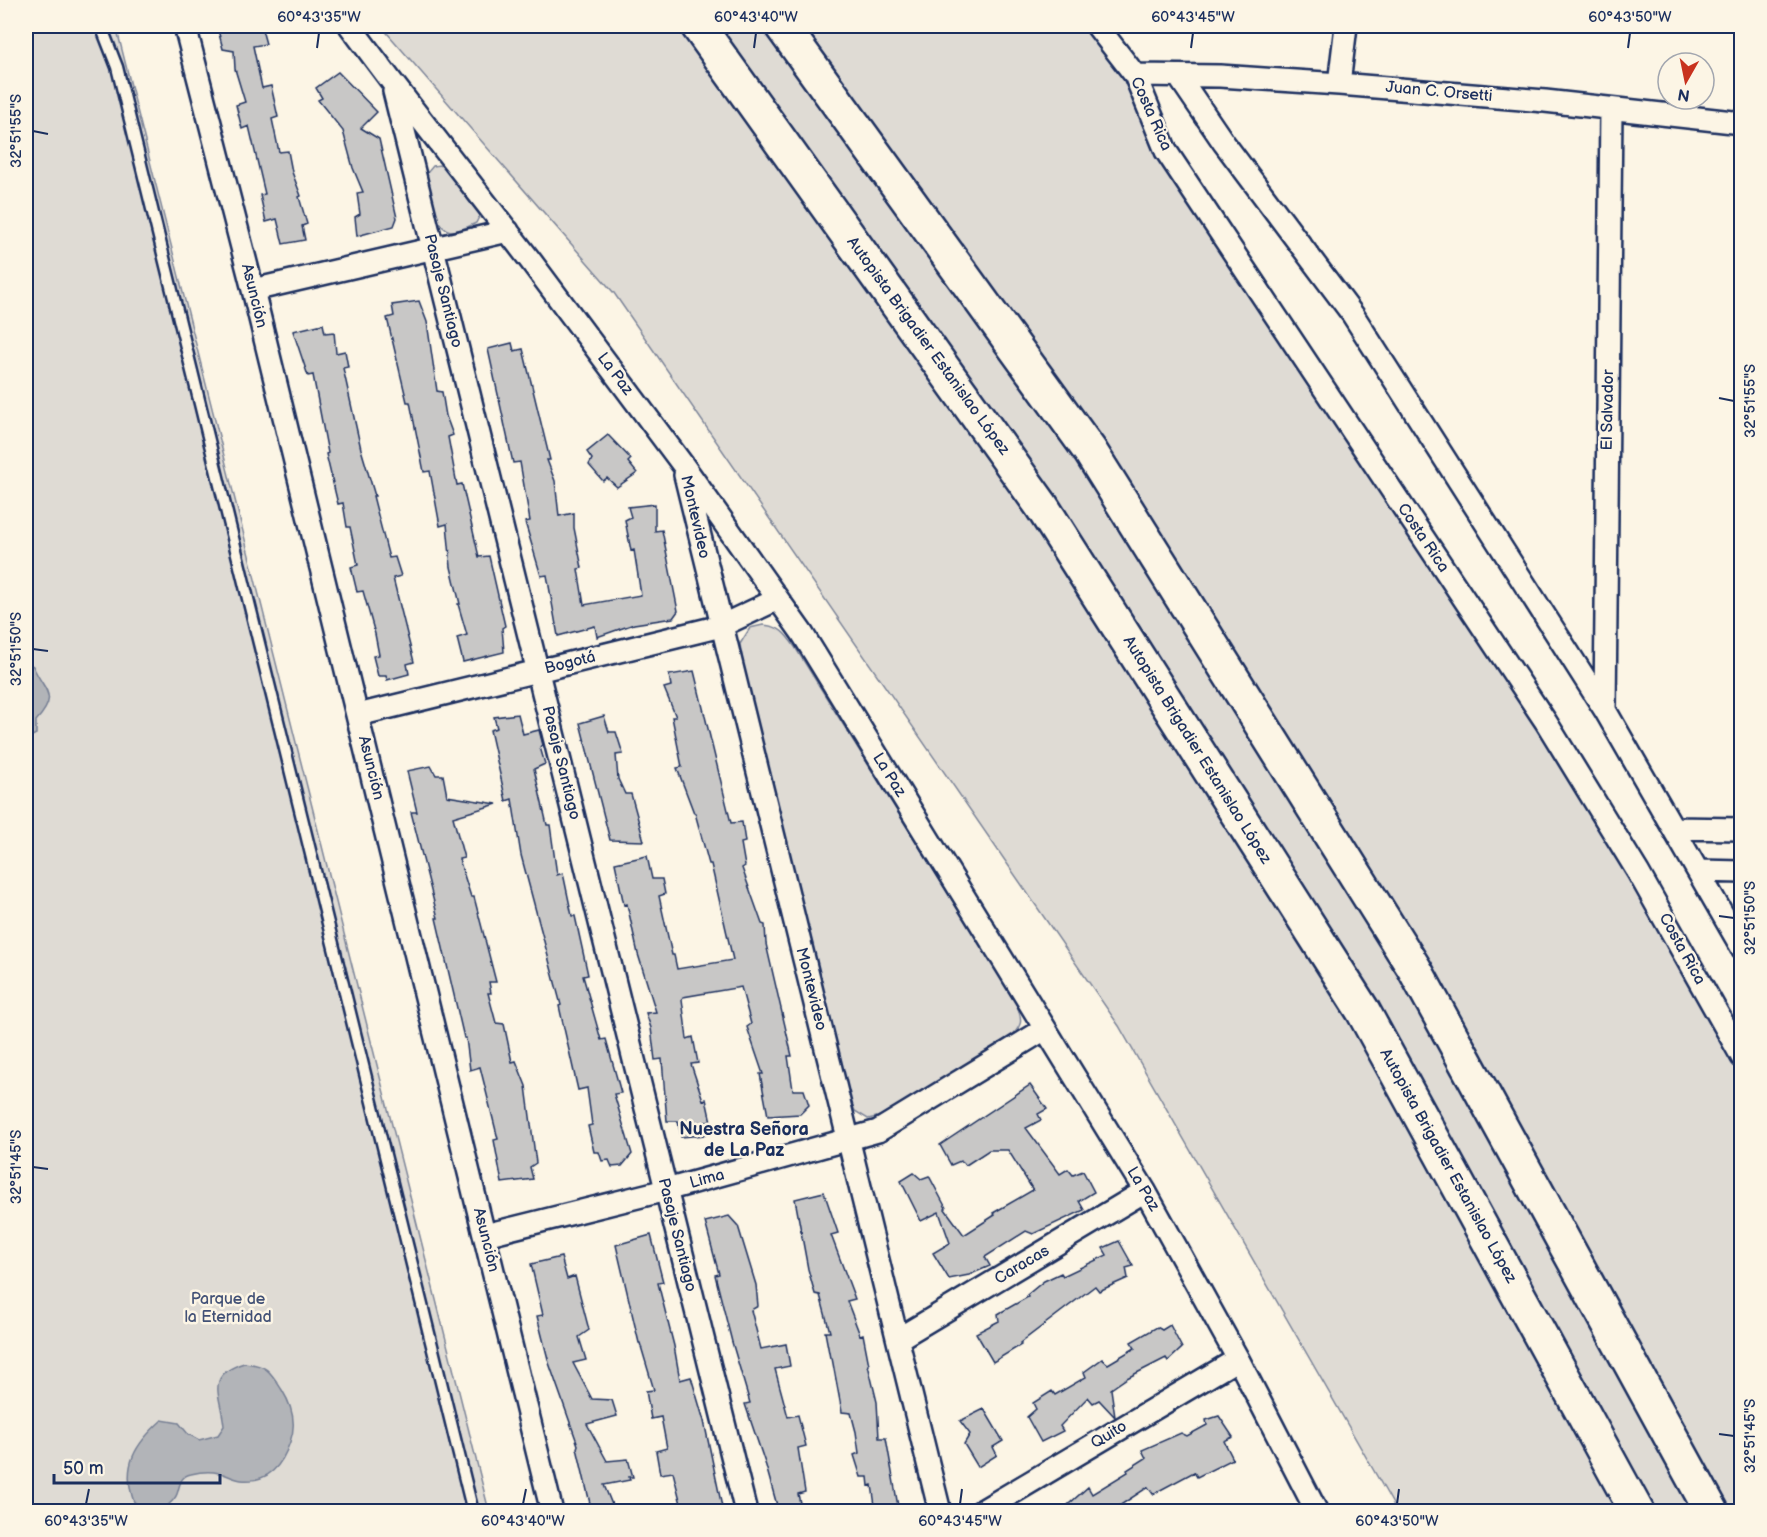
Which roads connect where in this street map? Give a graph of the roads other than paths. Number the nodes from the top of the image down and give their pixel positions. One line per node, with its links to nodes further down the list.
1 (101, 26): 36 (lane)
2 (185, 26): 16 (street, Asunción)
3 (350, 26): 10 (street, Pasaje Santiago)
4 (698, 26): 42 (highway, Autopista Brigadier Estanislao López)
5 (782, 26): 43 (highway)
6 (1097, 26): 8 (street, Costa Rica)
7 (1346, 26): 11 (street)
8 (1135, 75): 9 (street, Juan C. Orsetti); 29 (street, Costa Rica)
9 (1179, 77): 11 (street, Juan C. Orsetti); 21 (street)
10 (392, 82): 14 (street, La Paz); 15 (street, Pasaje Santiago)
11 (1339, 84): 12 (street, Juan C. Orsetti)
12 (1611, 109): 13 (street, Juan C. Orsetti); 21 (street, El Salvador)
13 (1742, 123)
14 (508, 231): 15 (street); 17 (street, La Paz)
15 (432, 249): 16 (street); 20 (street, Pasaje Santiago)
16 (253, 290): 22 (street, Asunción)
17 (683, 465): 18 (street, La Paz); 19 (street, Montevideo)
18 (778, 599): 19 (street, Bogotá); 28 (street, La Paz)
19 (721, 626): 20 (street, Bogotá); 30 (street, Montevideo)
20 (539, 671): 22 (street, Bogotá); 31 (street, Pasaje Santiago)
21 (1605, 710): 23 (street)
22 (358, 715): 33 (street, Asunción)
23 (1673, 828): 24 (street); 25 (street)
24 (1742, 829)
25 (1699, 872): 26 (street); 27 (street)
26 (1742, 872)
27 (1742, 948)
28 (1045, 1029): 30 (street, Lima); 32 (street, La Paz)
29 (1742, 1057)
30 (849, 1140): 31 (street, Lima); 34 (street, Montevideo)
31 (666, 1190): 33 (street, Lima); 38 (street, Pasaje Santiago)
32 (1145, 1191): 34 (street, Caracas); 35 (street, La Paz)
33 (485, 1234): 37 (street, Asunción)
34 (898, 1339): 39 (street, Montevideo)
35 (1238, 1359): 40 (street, Quito); 41 (street, La Paz)
36 (473, 1512)
37 (552, 1512)
38 (746, 1512)
39 (940, 1512)
40 (980, 1512)
41 (1317, 1512)
42 (1637, 1512)
43 (1712, 1512)

